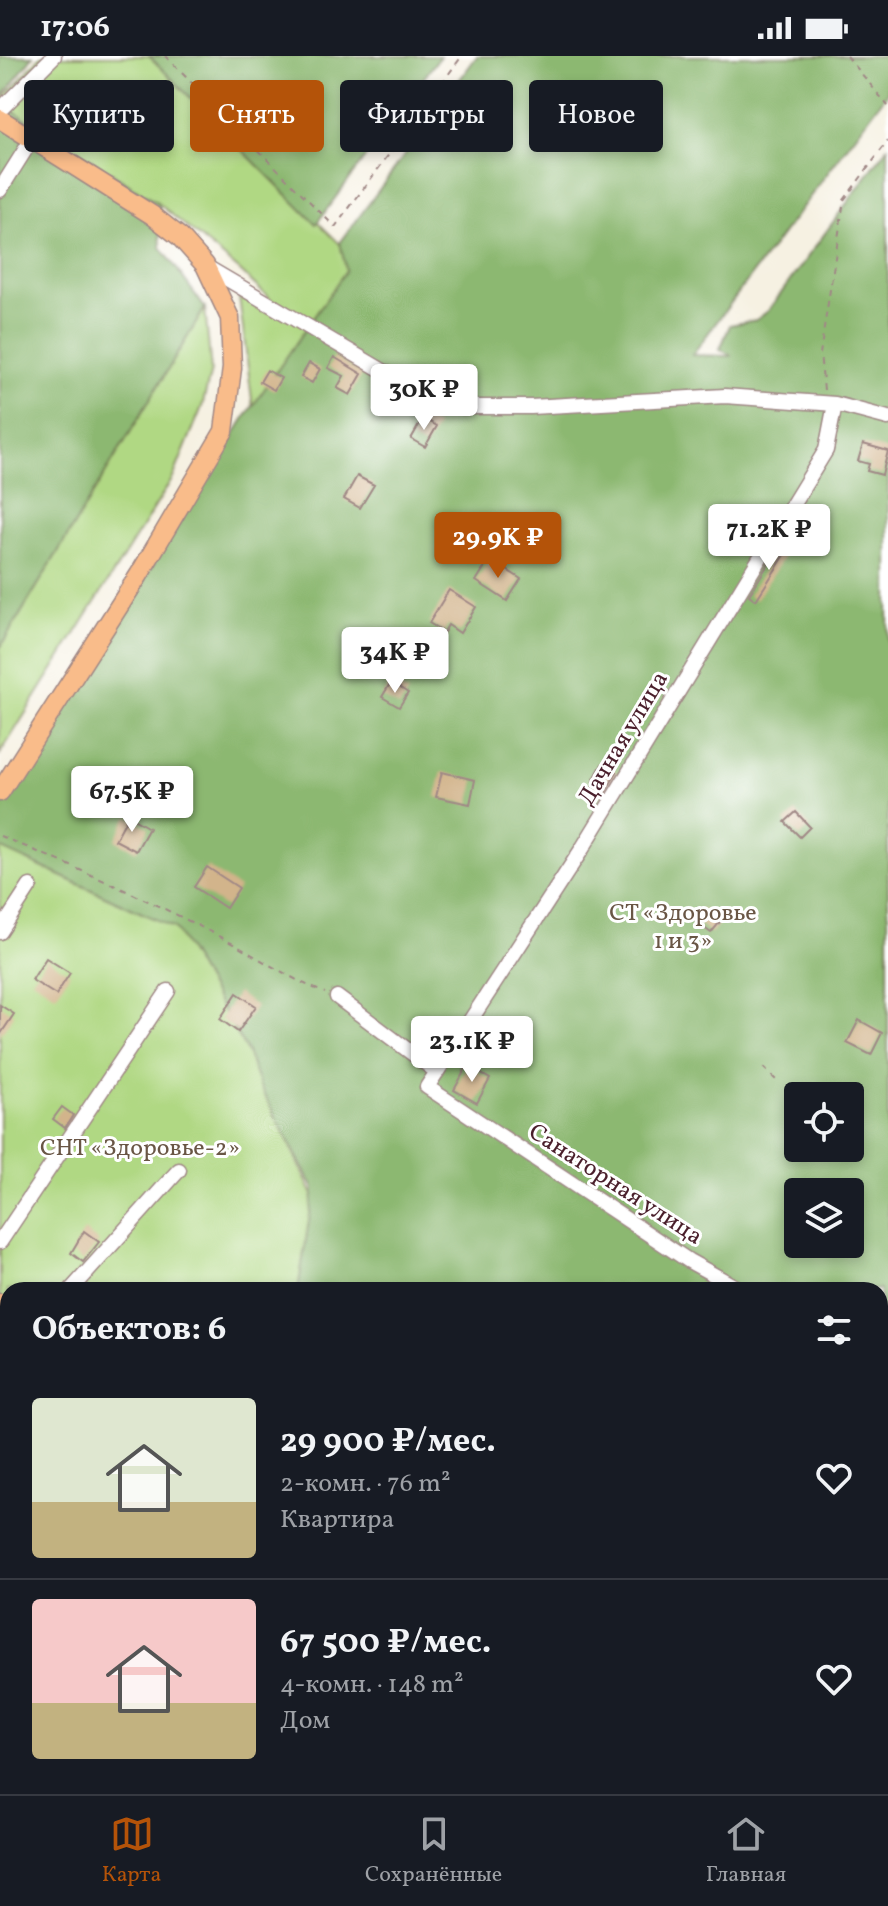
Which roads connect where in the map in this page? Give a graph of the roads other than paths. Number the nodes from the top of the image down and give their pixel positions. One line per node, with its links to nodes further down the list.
1 (54, 56): 2 (street)
2 (0, 110)
3 (0, 119): 4 (main road)
4 (24, 134)
5 (24, 152): 7 (street)
6 (53, 152): 8 (main road)
7 (0, 190)
8 (205, 265): 9 (street); 11 (main road)
9 (835, 404): 10 (street); 16 (street, Дачная улица)
10 (888, 418)
11 (0, 792)
12 (30, 886): 13 (street)
13 (0, 932)
14 (168, 991): 19 (street)
15 (337, 997): 16 (street)
16 (437, 1072): 17 (street, Дачная улица)
17 (427, 1087): 21 (street, Санаторная улица)
18 (179, 1170): 20 (street)
19 (0, 1242)
20 (78, 1282)
21 (727, 1282)

